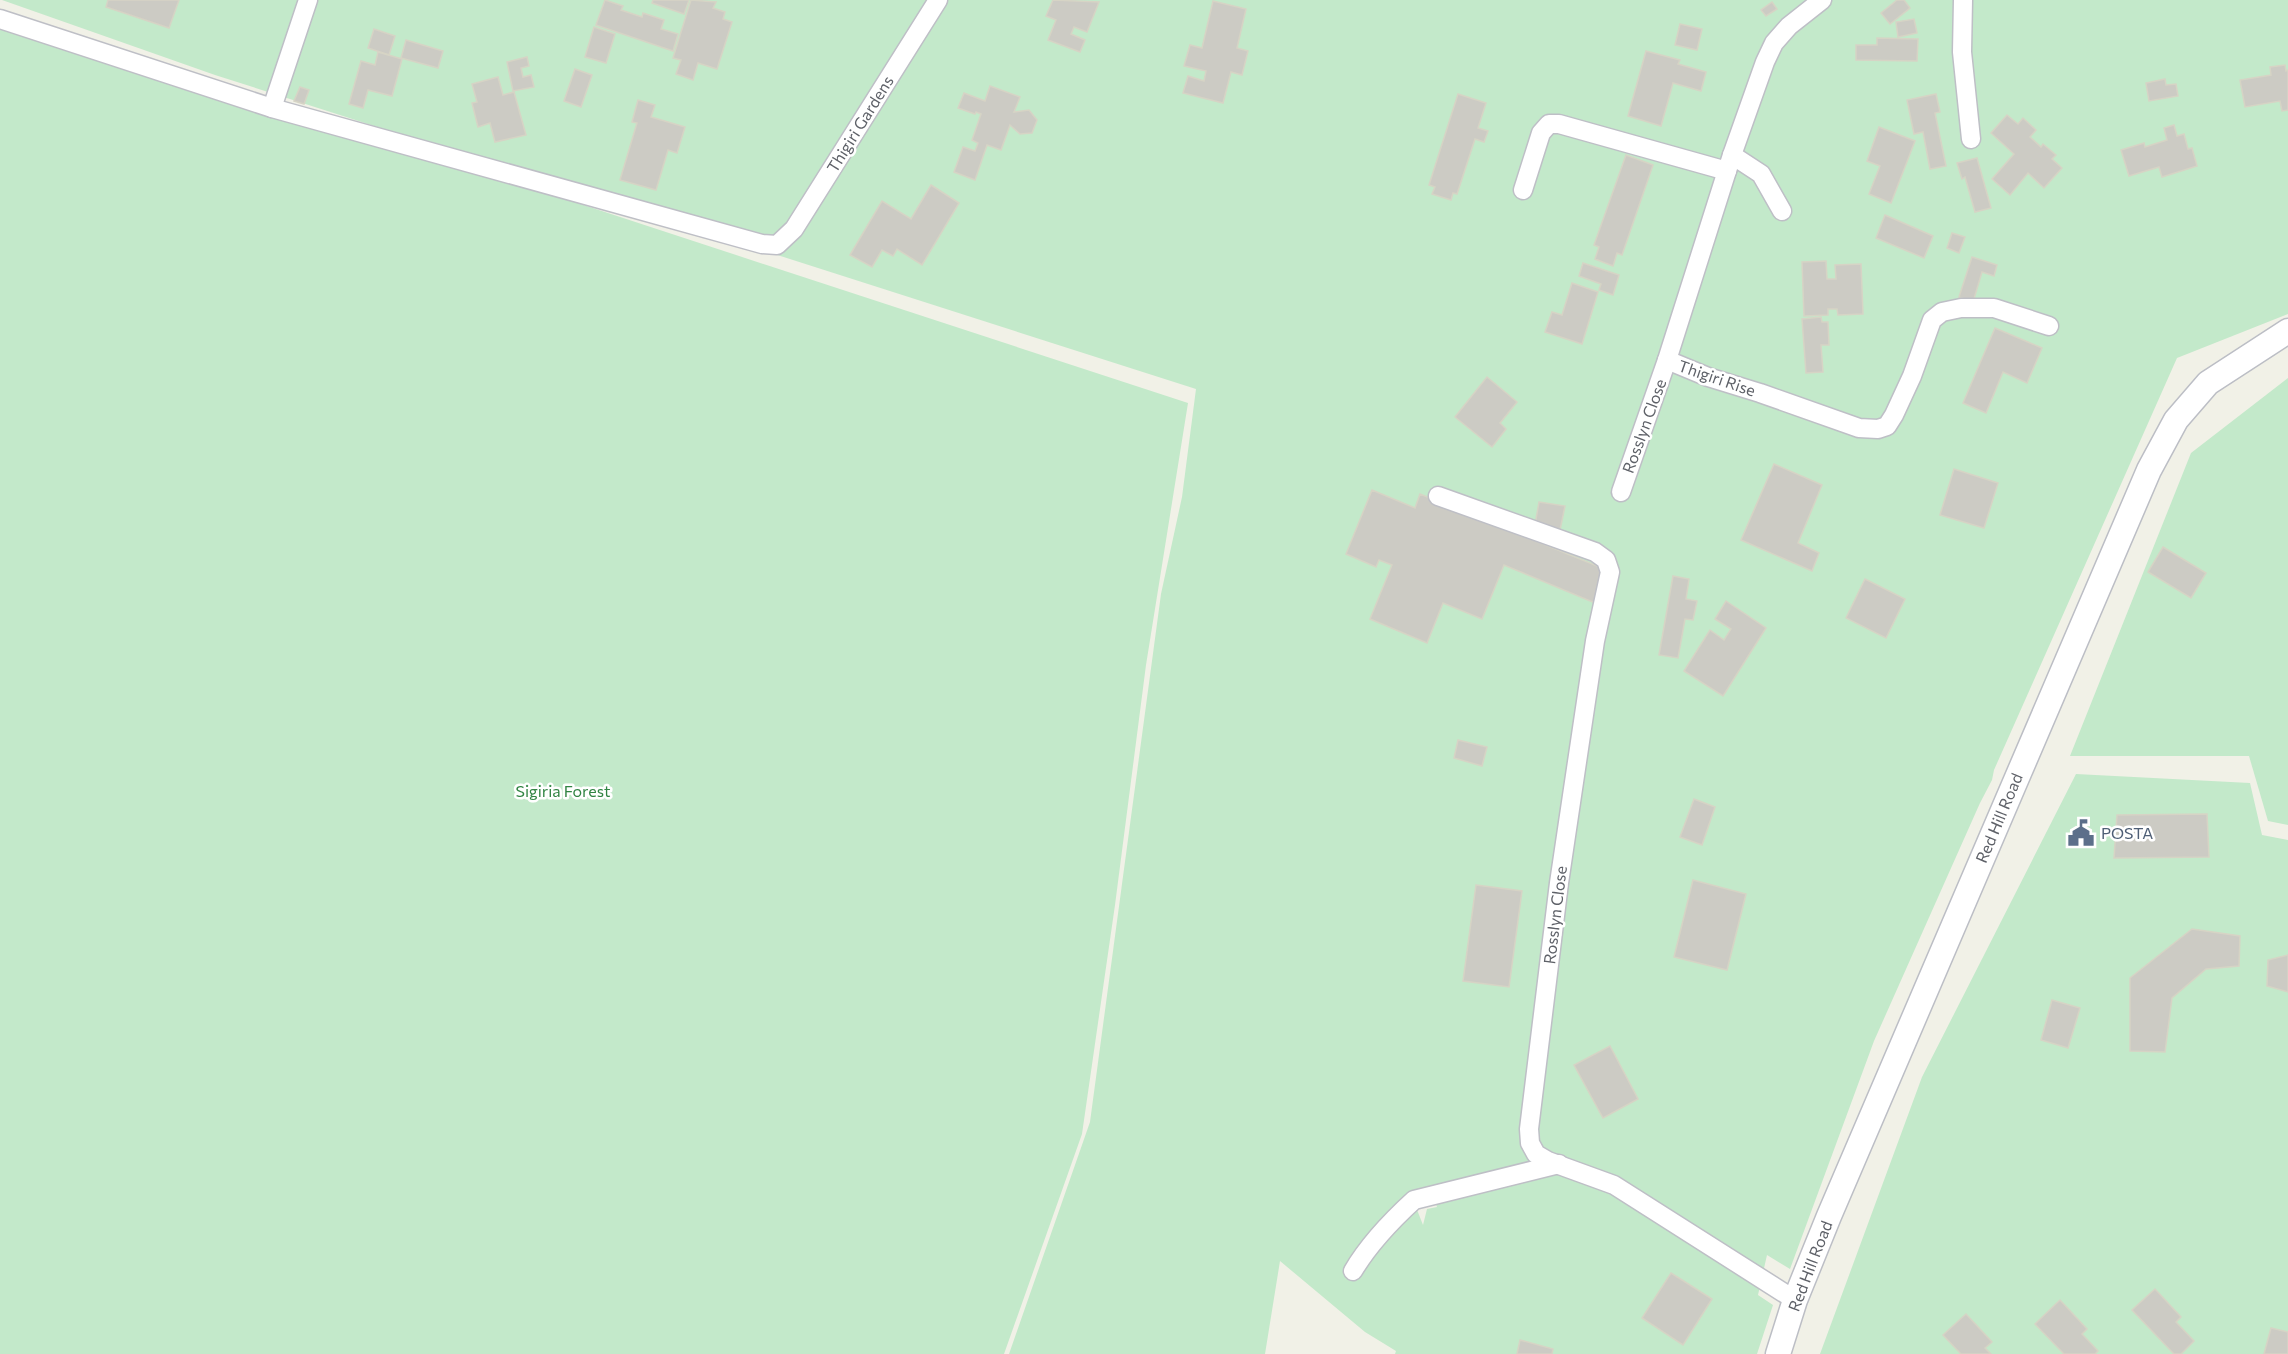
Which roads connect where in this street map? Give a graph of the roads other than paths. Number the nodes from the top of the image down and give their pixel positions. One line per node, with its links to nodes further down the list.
1 (308, 0): 6 (street)
2 (938, 0): 6 (street, Thigiri Gardens)
3 (1822, 0): 8 (street, Thigiri Rise)
4 (1963, 0): 7 (street)
5 (0, 19): 6 (street)
6 (272, 108)
7 (1971, 139)
8 (1730, 163): 9 (street); 10 (street); 13 (street, Thigiri Rise)
9 (1523, 190)
10 (1782, 211)
11 (2049, 326): 13 (street, Thigiri Rise)
12 (2288, 331): 18 (main road, Red Hill Road)
13 (1667, 360): 14 (street, Rosslyn Close)
14 (1621, 492)
15 (1438, 495): 16 (street, Rosslyn Close)
16 (1559, 1164): 17 (street); 18 (street, Rosslyn Close)
17 (1353, 1271)
18 (1795, 1300): 19 (main road, Red Hill Road)
19 (1778, 1354)

